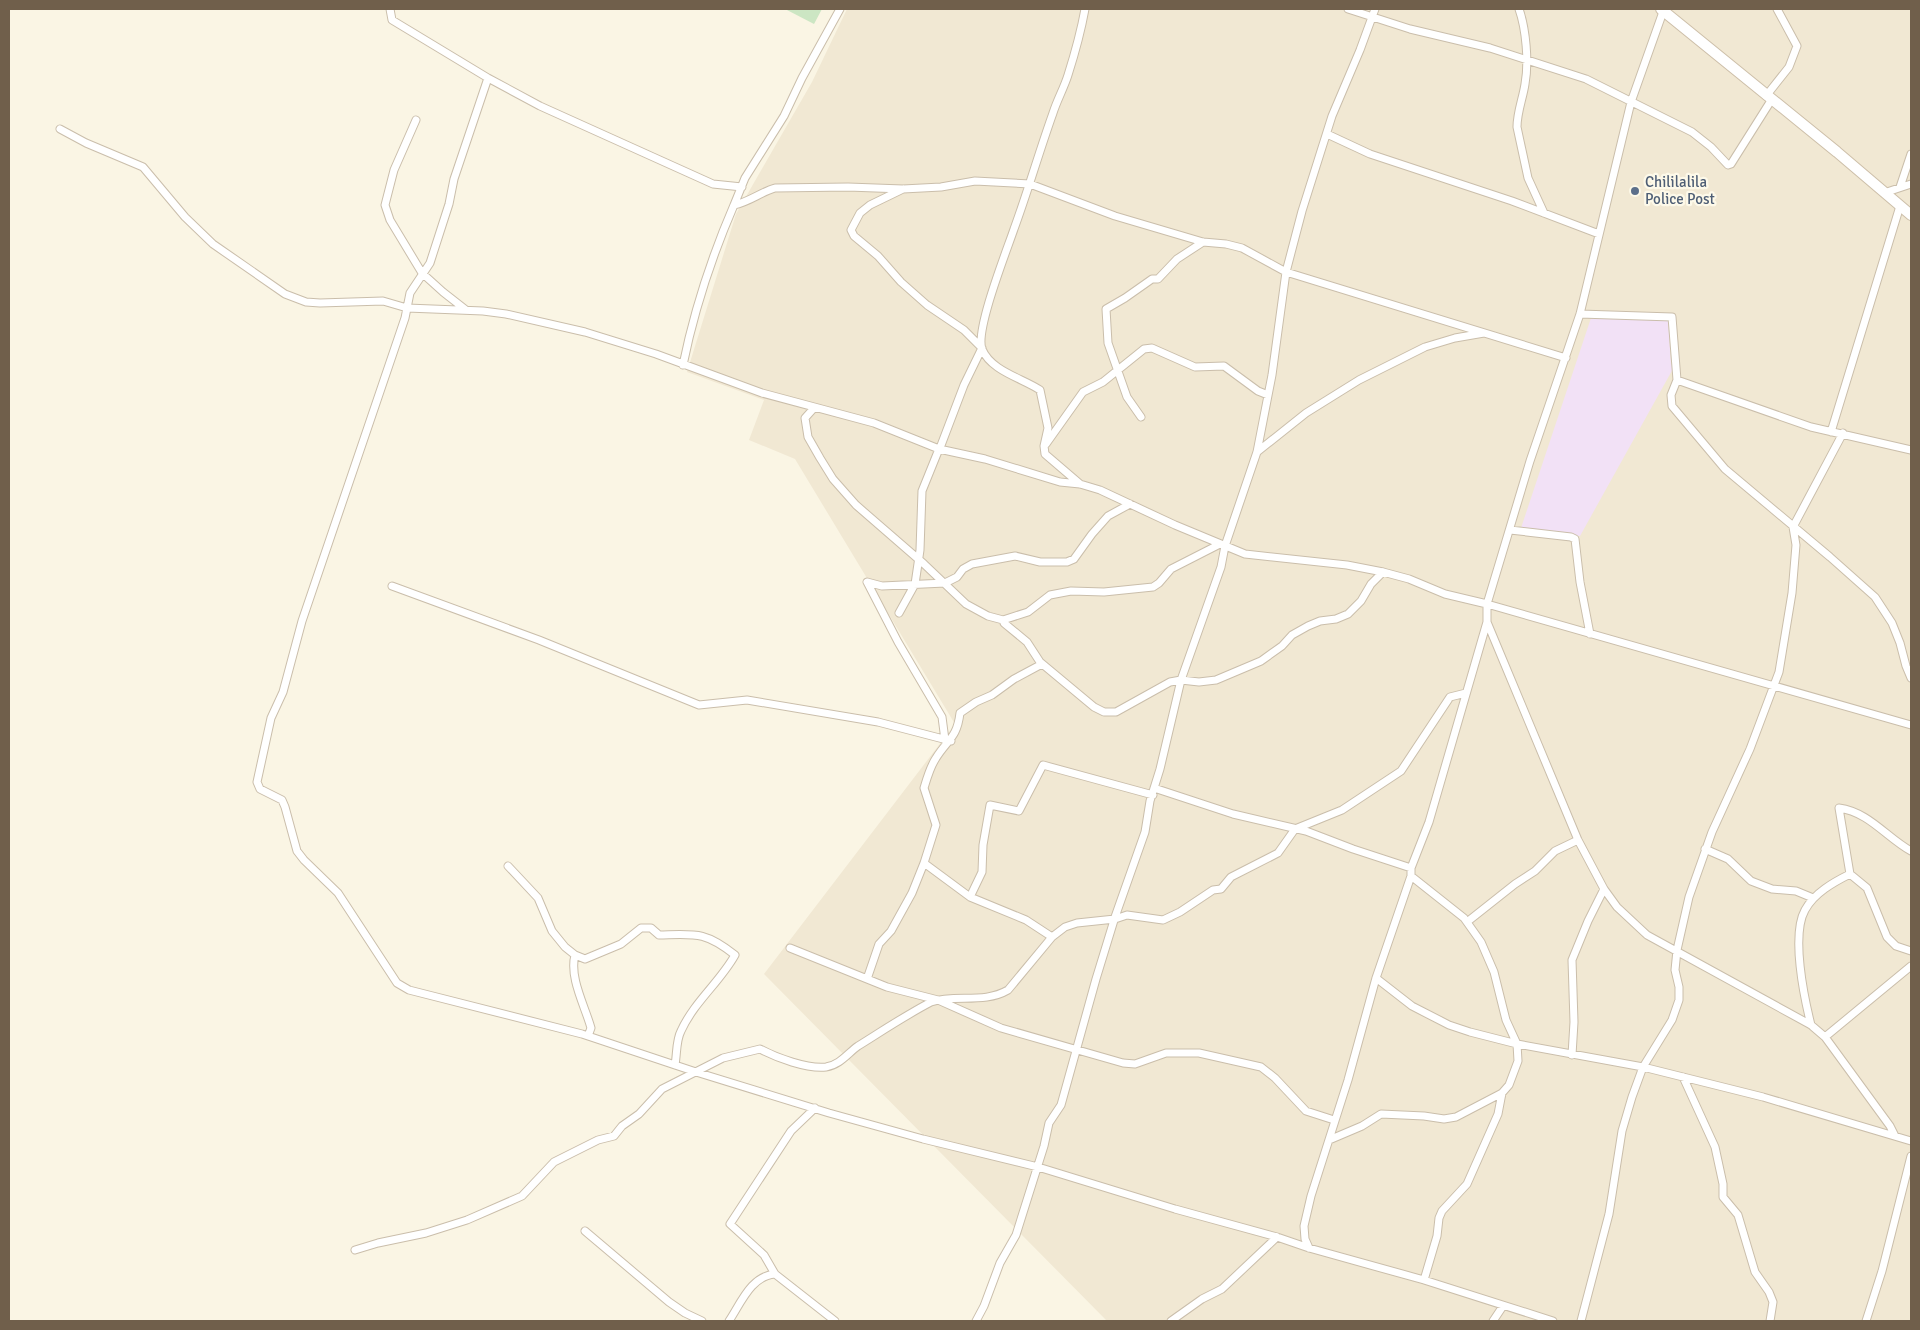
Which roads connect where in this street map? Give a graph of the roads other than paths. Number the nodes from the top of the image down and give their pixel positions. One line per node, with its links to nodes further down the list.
1 (390, 9): 11 (street)
2 (840, 9): 20 (street)
3 (1085, 9): 18 (street)
4 (1348, 9): 9 (street)
5 (1375, 9): 9 (street)
6 (1519, 9): 10 (street)
7 (1662, 9): 12 (street); 13 (street)
8 (1776, 9): 12 (street)
9 (1372, 17): 10 (street); 16 (street)
10 (1527, 60): 13 (street); 26 (street)
11 (488, 78): 20 (street); 31 (street)
12 (1769, 98): 13 (street); 23 (street)
13 (1631, 102): 28 (street)
14 (416, 120): 31 (street)
15 (60, 129): 32 (street)
16 (1327, 134): 26 (street); 30 (street)
17 (1911, 154): 21 (street)
18 (1030, 184): 22 (street); 29 (street); 36 (street)
19 (1911, 184): 21 (street)
20 (742, 187): 24 (street)
21 (1900, 187): 23 (street)
22 (903, 189): 24 (street); 36 (street)
23 (1884, 193): 25 (street)
24 (734, 205): 38 (street)
25 (1900, 206): 27 (street); 44 (street)
26 (1544, 213): 28 (street)
27 (1911, 215)
28 (1599, 234): 34 (street)
29 (1203, 242): 30 (street); 39 (street)
30 (1286, 272): 35 (street); 41 (street)
31 (422, 273): 32 (street); 33 (street)
32 (407, 308): 33 (street); 97 (street)
33 (467, 310): 38 (street)
34 (1580, 314): 37 (street); 40 (street)
35 (1486, 332): 37 (street); 49 (street)
36 (982, 348): 46 (street); 47 (street)
37 (1566, 358): 53 (street)
38 (683, 365): 42 (street)
39 (1117, 370): 41 (street); 43 (street); 46 (street)
40 (1678, 380): 44 (street); 52 (street)
41 (1268, 395): 49 (street)
42 (814, 408): 47 (street); 55 (street)
43 (1141, 417)
44 (1831, 432): 45 (street)
45 (1844, 433): 48 (street); 52 (street)
46 (1044, 446): 50 (street)
47 (939, 448): 50 (street); 55 (street)
48 (1911, 450)
49 (1257, 452): 54 (street)
50 (1080, 484): 51 (street)
51 (1130, 504): 54 (street); 57 (street)
52 (1793, 527): 66 (street); 68 (street)
53 (1510, 530): 60 (street); 64 (street)
54 (1223, 545): 56 (street); 62 (street); 67 (street)
55 (919, 559): 57 (street); 58 (street)
56 (1383, 572): 60 (street); 67 (street)
57 (945, 583): 58 (street); 62 (street)
58 (915, 584): 61 (street); 71 (street)
59 (392, 586): 71 (street)
60 (1487, 604): 63 (street); 64 (street)
61 (899, 613)
62 (1003, 620): 65 (street)
63 (1487, 622): 69 (street); 74 (street)
64 (1590, 634): 68 (street)
65 (1042, 664): 67 (street); 71 (street)
66 (1911, 678)
67 (1181, 680): 72 (street)
68 (1774, 686): 70 (street); 75 (street)
69 (1466, 693): 73 (street); 79 (street)
70 (1911, 725)
71 (948, 740): 77 (street)
72 (1154, 792): 73 (street); 83 (street); 85 (street)
73 (1295, 829): 79 (street); 85 (street)
74 (1578, 840): 82 (street); 86 (street)
75 (1705, 849): 84 (street); 89 (street)
76 (1911, 851): 80 (street)
77 (924, 863): 83 (street); 94 (street)
78 (508, 866): 91 (street)
79 (1411, 868): 81 (street)
80 (1850, 874): 84 (street); 90 (street)
81 (1411, 876): 86 (street); 93 (street)
82 (1604, 889): 89 (street); 101 (street)
83 (970, 897): 87 (street)
84 (1814, 898): 96 (street)
85 (1115, 919): 87 (street); 100 (street)
86 (1467, 922): 99 (street)
87 (1052, 937): 95 (street)
88 (790, 948): 94 (street)
89 (1676, 950): 96 (street); 103 (street)
90 (1911, 951)
91 (575, 955): 97 (street); 102 (street)
92 (1911, 966): 98 (street)
93 (1376, 978): 99 (street); 108 (street)
94 (867, 979): 95 (street)
95 (938, 1000): 100 (street); 104 (street)
96 (1811, 1025): 98 (street)
97 (588, 1036): 102 (street)
98 (1825, 1038): 109 (street)
99 (1517, 1044): 101 (street); 106 (street)
100 (1076, 1050): 108 (street); 113 (street)
101 (1572, 1055): 103 (street)
102 (675, 1065): 104 (street)
103 (1643, 1067): 105 (street); 128 (street)
104 (696, 1072): 107 (street); 117 (street)
105 (1683, 1077): 109 (street); 129 (street)
106 (1502, 1093): 110 (street); 119 (street)
107 (815, 1108): 113 (street); 118 (street)
108 (1334, 1120): 110 (street)
109 (1895, 1136): 111 (street)
110 (1328, 1140): 116 (street)
111 (1911, 1141)
112 (1911, 1156): 130 (street)
113 (1038, 1166): 115 (street); 124 (street)
114 (585, 1231): 121 (street)
115 (1277, 1237): 116 (street); 125 (street)
116 (1309, 1248): 119 (street)
117 (355, 1250)
118 (775, 1274): 122 (street); 123 (street)
119 (1424, 1280): 120 (street)
120 (1503, 1306): 126 (street); 127 (street)
121 (702, 1321)
122 (729, 1321)
123 (834, 1321)
124 (976, 1321)
125 (1171, 1321)
126 (1493, 1321)
127 (1553, 1321)
128 (1581, 1321)
129 (1770, 1321)
130 (1866, 1321)

